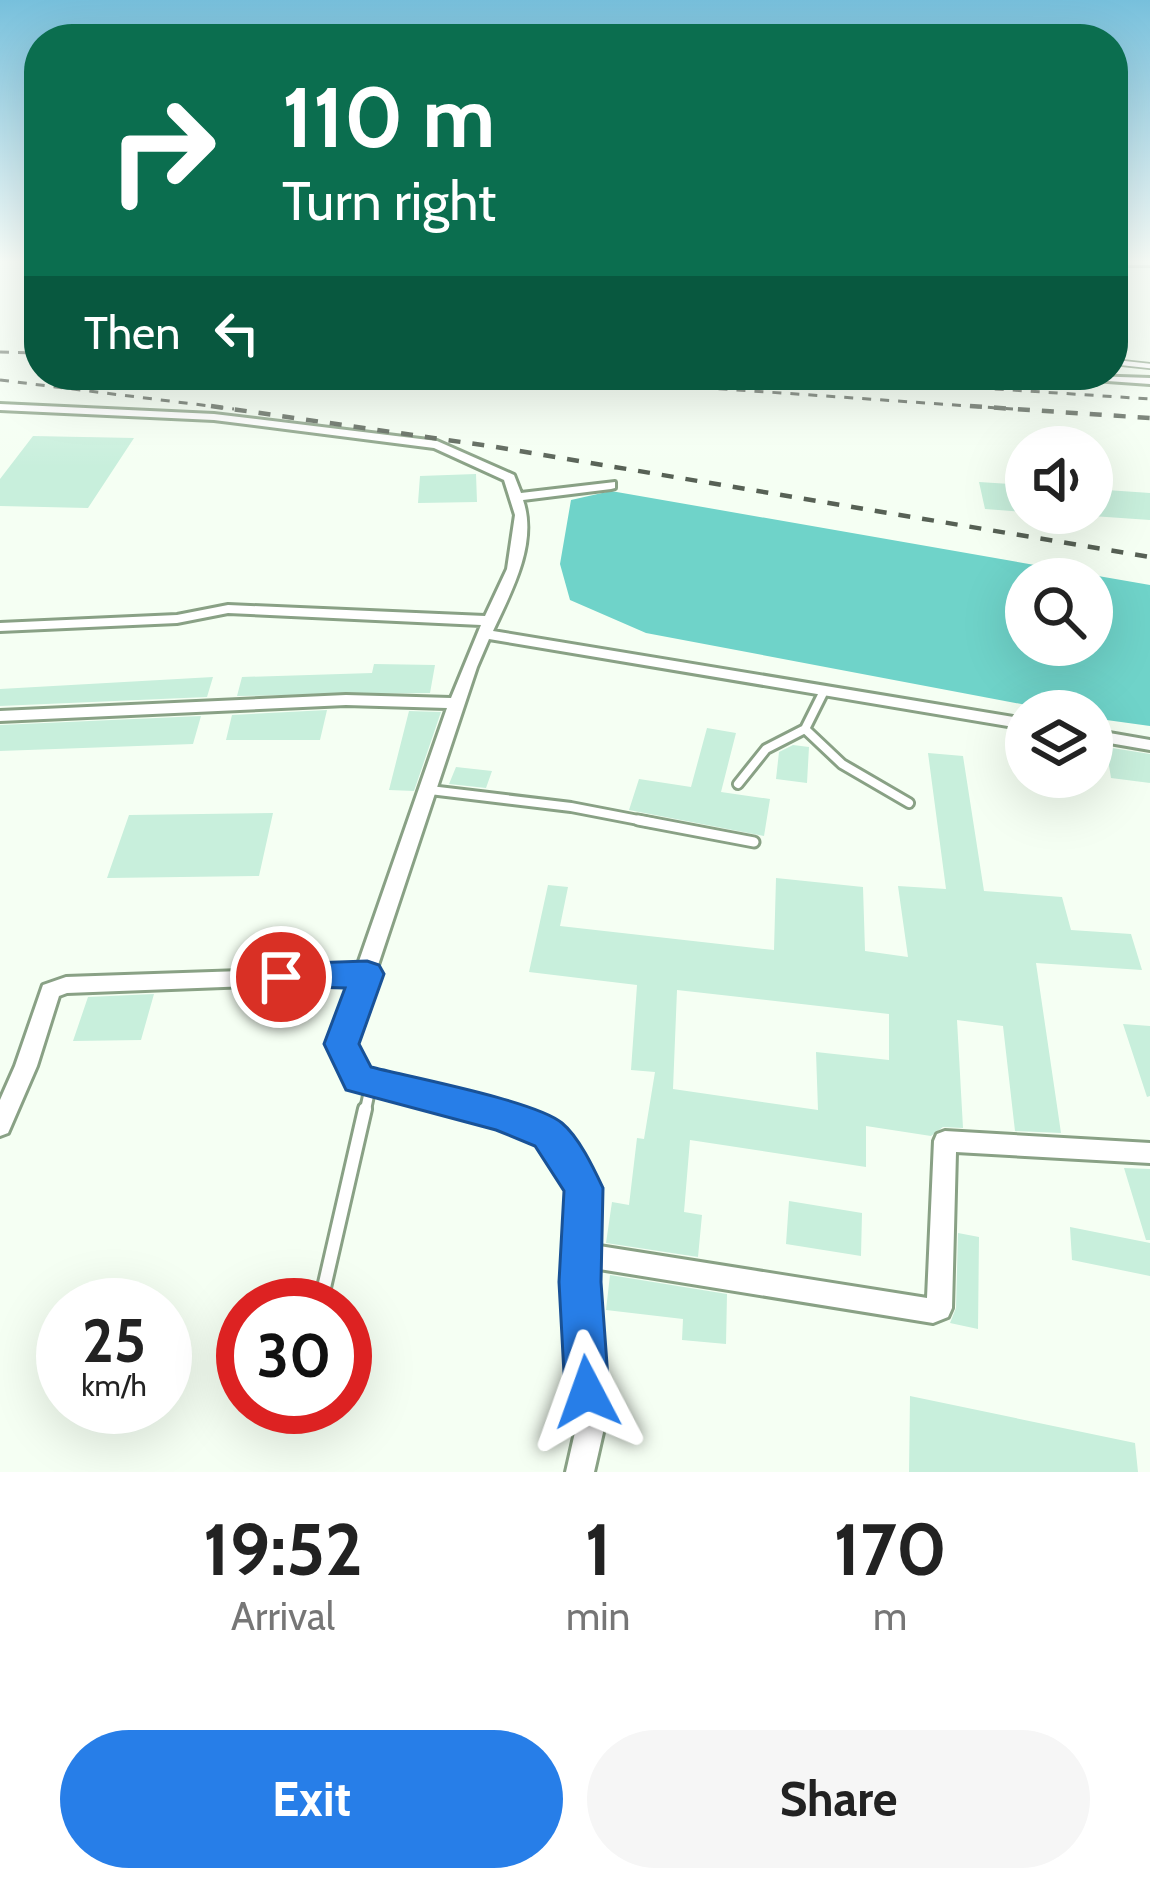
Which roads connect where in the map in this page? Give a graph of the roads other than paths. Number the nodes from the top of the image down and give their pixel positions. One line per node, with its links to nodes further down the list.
1 (0, 407): 3 (street)
2 (611, 485): 3 (street)
3 (516, 497): 5 (street)
4 (0, 627): 5 (street)
5 (487, 627): 6 (street); 7 (street)
6 (824, 691): 9 (street); 10 (lane)
7 (457, 703): 8 (street); 14 (street)
8 (0, 716)
9 (1005, 721)
10 (805, 729): 13 (lane); 15 (lane)
11 (1113, 739): 12 (street)
12 (1150, 745)
13 (738, 784)
14 (428, 790): 16 (lane); 17 (street)
15 (909, 803)
16 (754, 842)
17 (367, 974): 18 (street); 19 (street)
18 (371, 1083): 21 (street); 22 (lane)
19 (0, 1126)
20 (1150, 1153): 21 (street)
21 (581, 1256): 23 (street)
22 (326, 1278)
23 (580, 1472)

